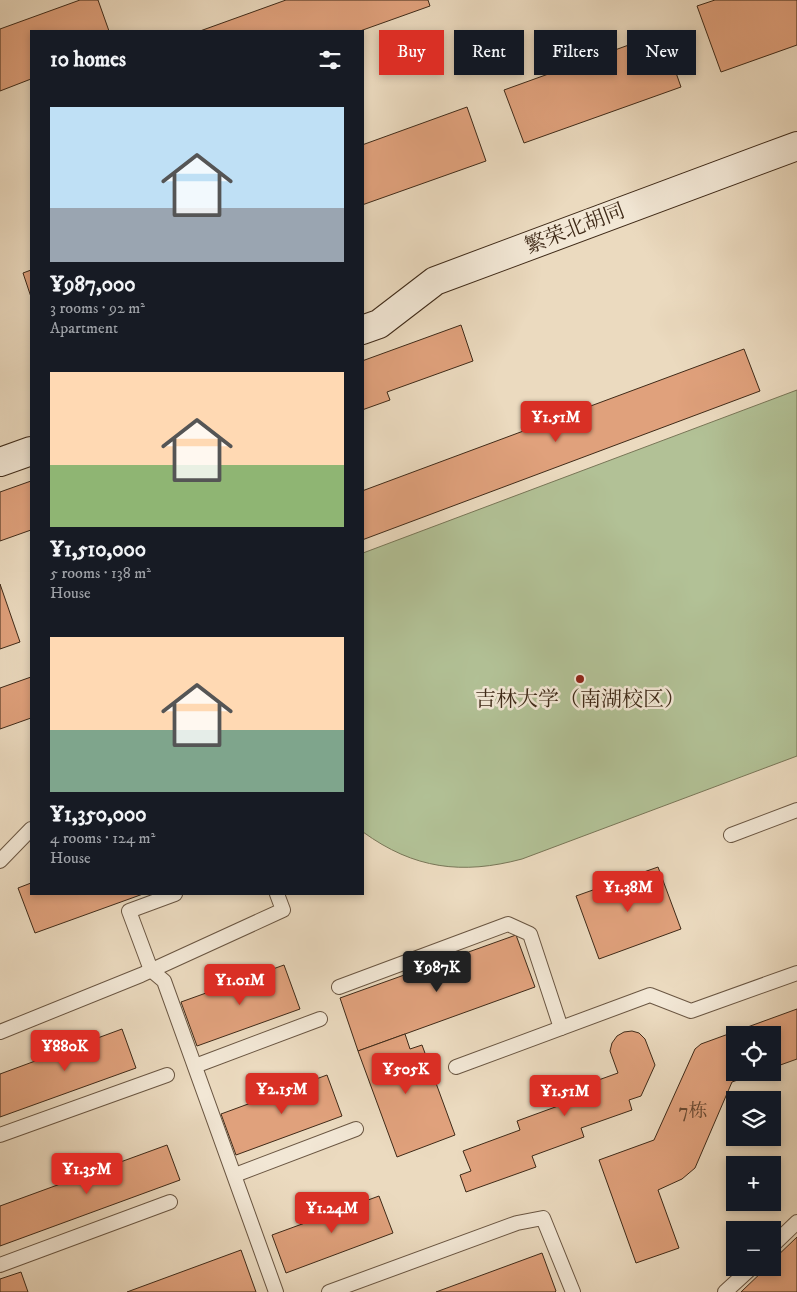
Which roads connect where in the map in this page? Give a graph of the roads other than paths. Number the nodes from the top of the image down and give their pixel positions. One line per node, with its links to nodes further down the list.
1 (797, 146): 2 (street, 繁荣北胡同)
2 (364, 329)
3 (30, 451): 4 (street)
4 (0, 462)
5 (797, 810): 7 (lane)
6 (30, 830): 8 (lane)
7 (731, 835)
8 (0, 861)
9 (172, 895): 11 (lane)
10 (277, 895): 11 (lane)
11 (151, 970): 16 (lane); 17 (lane)
12 (797, 973): 15 (lane)
13 (339, 987): 15 (lane)
14 (320, 1019): 17 (lane)
15 (562, 1028): 18 (lane)
16 (0, 1032)
17 (195, 1066): 22 (lane)
18 (456, 1067)
19 (166, 1075): 21 (lane)
20 (356, 1129): 22 (lane)
21 (0, 1135)
22 (235, 1175): 28 (lane)
23 (170, 1202): 26 (lane)
24 (797, 1222): 25 (lane)
25 (781, 1237)
26 (0, 1265)
27 (742, 1276): 31 (lane)
28 (276, 1292)
29 (328, 1292): 30 (lane)
30 (573, 1292)
31 (725, 1292)

